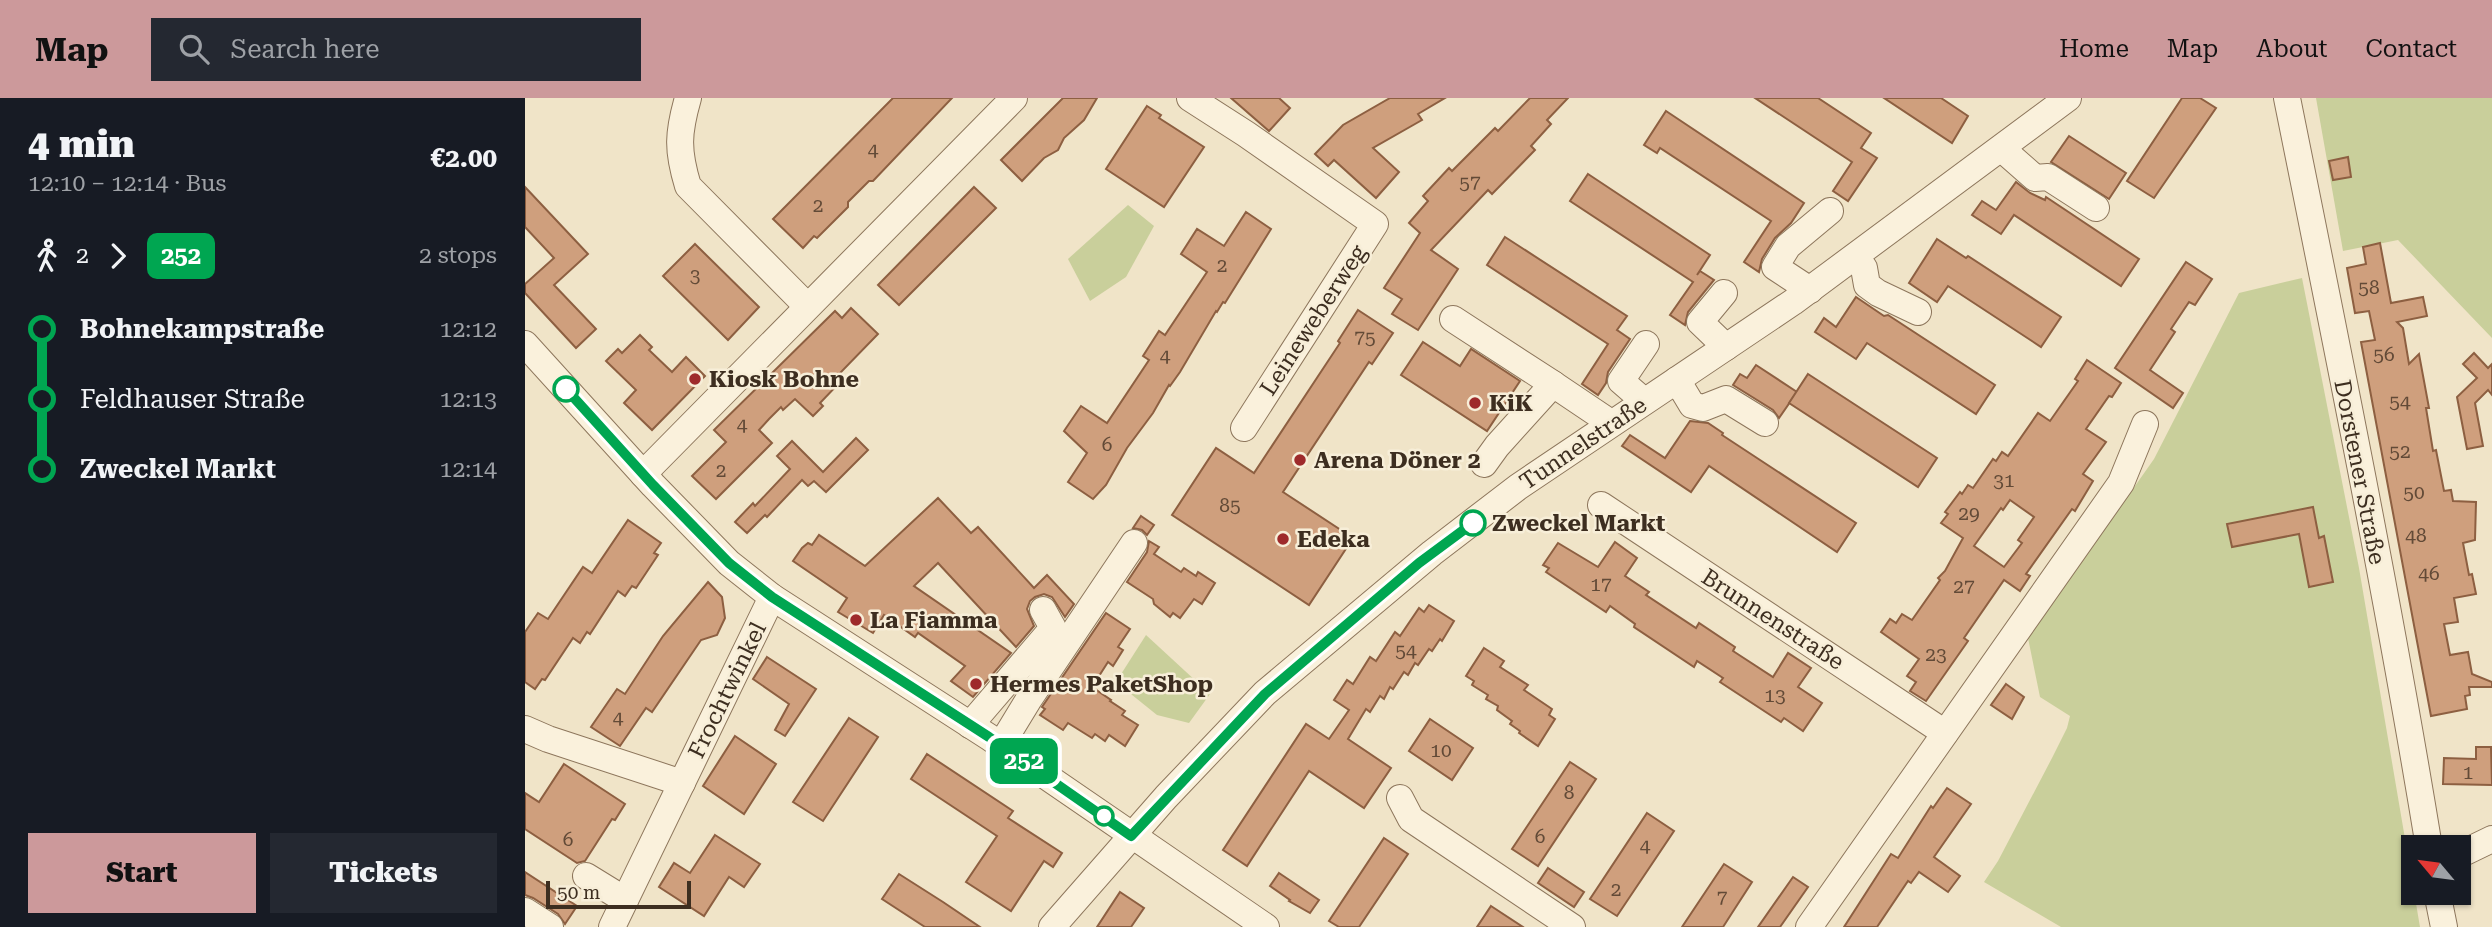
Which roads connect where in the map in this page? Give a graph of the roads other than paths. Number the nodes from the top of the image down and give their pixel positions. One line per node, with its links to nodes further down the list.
1 (688, 98): 12 (street)
2 (1014, 98): 12 (street)
3 (1190, 98): 24 (street, Leineweberweg)
4 (2068, 98): 6 (street, Tunnelstraße)
5 (2287, 98): 37 (street, Dorstener Straße)
6 (2002, 149): 7 (street); 9 (street, Tunnelstraße)
7 (2096, 208)
8 (1830, 211): 10 (street)
9 (1856, 257): 10 (street, Tunnelstraße); 13 (street)
10 (1810, 289): 17 (street, Tunnelstraße)
11 (1724, 293): 17 (street)
12 (807, 306): 26 (street)
13 (1918, 312)
14 (1453, 320): 19 (street)
15 (525, 344): 26 (street)
16 (1646, 344): 20 (street)
17 (1726, 347): 18 (street, Tunnelstraße)
18 (1677, 380): 20 (street, Tunnelstraße); 22 (street)
19 (1553, 384): 21 (street); 25 (street)
20 (1644, 401): 21 (street, Tunnelstraße)
21 (1611, 423): 38 (street, Tunnelstraße)
22 (1765, 423)
23 (2145, 424): 33 (street)
24 (1244, 428)
25 (1484, 464)
26 (643, 474): 29 (street)
27 (1601, 505): 33 (street, Brunnenstraße)
28 (1134, 543): 34 (street)
29 (772, 597): 31 (street); 35 (street, Frochtwinkel)
30 (1043, 610): 31 (street)
31 (970, 725): 34 (street)
32 (525, 729): 35 (street, Frochtwinkel)
33 (1945, 733): 50 (street)
34 (1001, 746): 38 (street)
35 (682, 783): 42 (street, Frochtwinkel)
36 (1400, 798): 49 (street)
37 (2427, 835)
38 (1131, 836): 47 (street, Tunnelstraße); 48 (street)
39 (2492, 839): 40 (street)
40 (2471, 849)
41 (586, 876): 42 (street)
42 (625, 900): 46 (street, Frochtwinkel)
43 (2440, 905): 51 (street)
44 (525, 911): 45 (street)
45 (550, 927)
46 (612, 927)
47 (1052, 927)
48 (1266, 927)
49 (1572, 927)
50 (1809, 927)
51 (2444, 927)

